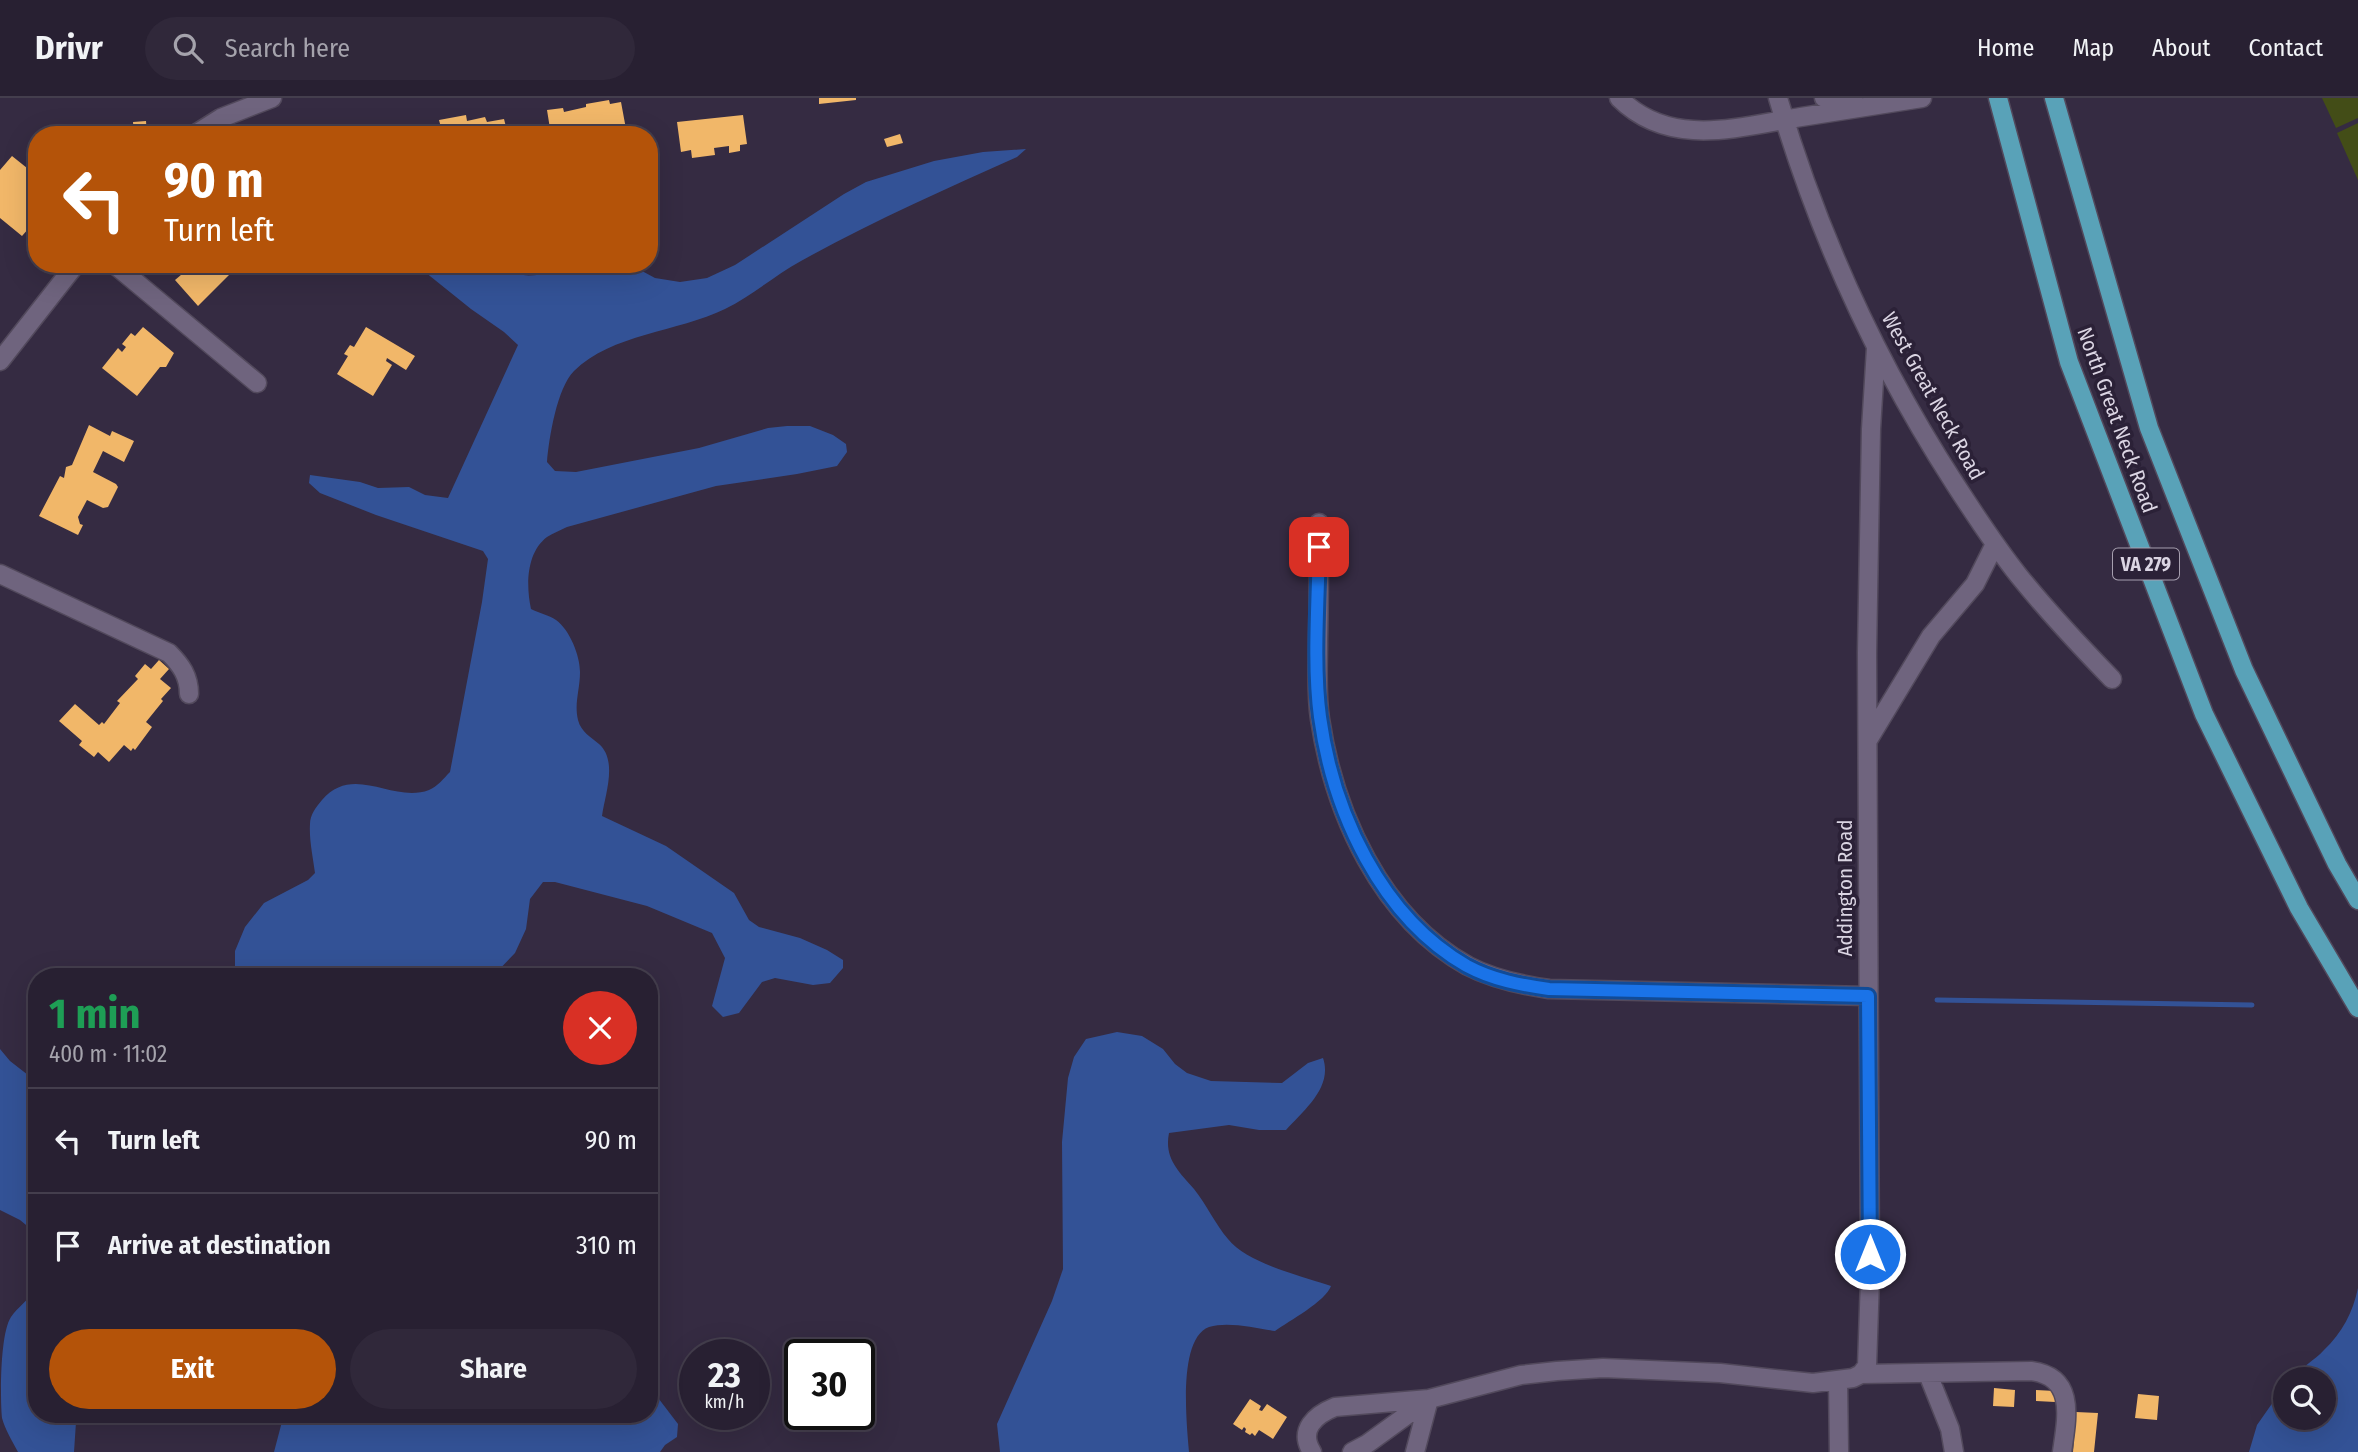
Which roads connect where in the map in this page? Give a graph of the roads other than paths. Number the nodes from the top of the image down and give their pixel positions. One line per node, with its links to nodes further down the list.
1 (272, 98): 10 (street)
2 (1619, 98): 9 (street)
3 (1778, 98): 9 (street, West Great Neck Road)
4 (1824, 98): 8 (street)
5 (1922, 98): 8 (street)
6 (1998, 98): 24 (main road, North Great Neck Road / VA 279)
7 (2054, 98): 22 (main road, North Great Neck Road / VA 279)
8 (1866, 107): 9 (street)
9 (1784, 120): 13 (street, West Great Neck Road)
10 (208, 126)
11 (69, 273): 14 (street)
12 (125, 273): 15 (street)
13 (1876, 348): 17 (street, West Great Neck Road); 21 (street, Addington Road)
14 (0, 361)
15 (257, 383)
16 (1319, 523): 23 (street)
17 (1995, 544): 19 (street, West Great Neck Road); 21 (street)
18 (0, 574): 20 (street)
19 (2112, 679)
20 (189, 694)
21 (1868, 740): 23 (street, Addington Road)
22 (2358, 900)
23 (1868, 996): 25 (street, Addington Road)
24 (2358, 1008)
25 (1861, 1374): 26 (street); 27 (street)
26 (1927, 1374): 33 (street); 34 (street)
27 (1838, 1381): 28 (street); 32 (street)
28 (1429, 1399): 29 (street); 30 (street); 31 (street)
29 (1312, 1452)
30 (1352, 1452)
31 (1415, 1452)
32 (1839, 1452)
33 (1954, 1452)
34 (2062, 1452)

